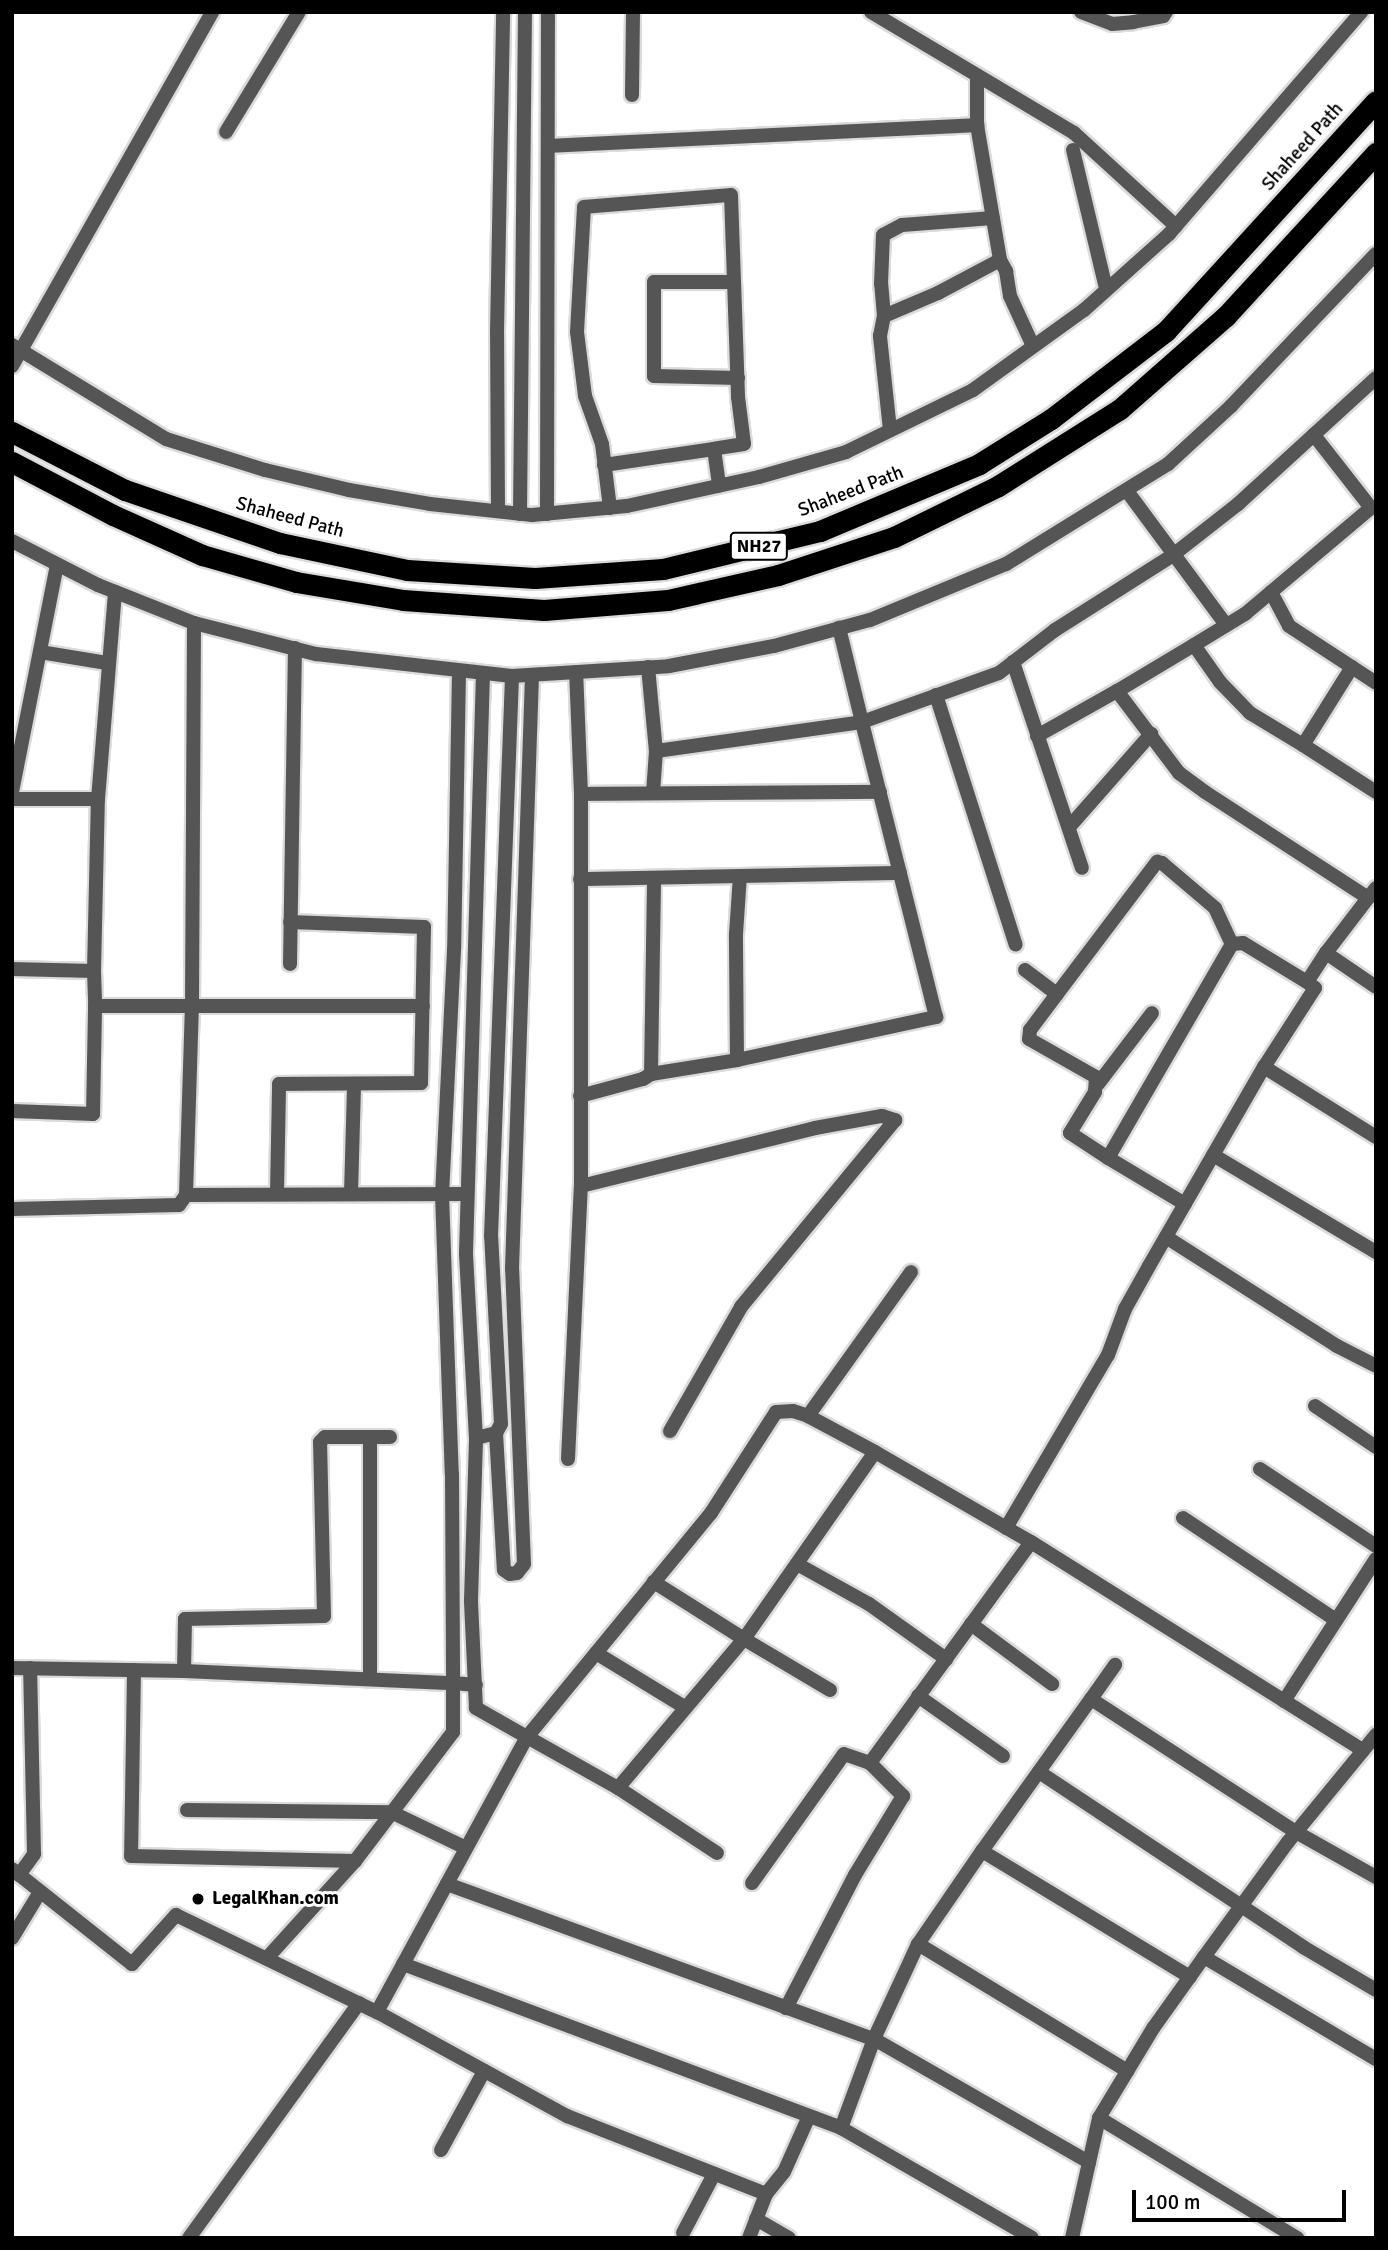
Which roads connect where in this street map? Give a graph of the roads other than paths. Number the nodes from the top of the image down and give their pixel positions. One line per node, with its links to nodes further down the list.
1 (212, 12): 27 (street)
2 (299, 12): 15 (street)
3 (503, 12): 42 (street)
4 (525, 12): 43 (street)
5 (548, 12): 16 (street)
6 (633, 12): 12 (street)
7 (871, 12): 11 (street)
8 (1081, 12): 9 (street)
9 (1166, 12)
10 (1361, 12): 20 (street)
11 (977, 78): 14 (street); 20 (street)
12 (632, 96)
13 (1376, 101): 34 (highway, Shaheed Path / NH27)
14 (977, 125): 16 (street); 19 (street)
15 (226, 132)
16 (549, 146): 44 (street)
17 (1073, 150): 24 (street)
18 (1376, 153): 37 (highway, NH27)
19 (993, 218): 22 (street); 25 (street)
20 (1176, 226): 24 (street)
21 (1376, 254): 40 (street)
22 (1000, 260): 25 (street); 26 (street)
23 (734, 282): 31 (street); 31 (street); 38 (street)
24 (1106, 288): 26 (street)
25 (884, 316): 33 (street)
26 (1033, 346): 33 (street)
27 (16, 347): 28 (street); 29 (street)
28 (43, 363): 30 (street); 42 (street)
29 (12, 366)
30 (12, 373)
31 (738, 378): 36 (street)
32 (1376, 378): 35 (street)
33 (890, 430): 39 (street)
34 (12, 432)
35 (1314, 435): 46 (street); 49 (street)
36 (714, 449): 38 (street); 39 (street)
37 (12, 463)
38 (604, 465): 41 (street)
39 (719, 486): 41 (street)
40 (1127, 491): 46 (street); 52 (street)
41 (610, 508): 44 (street)
42 (498, 512): 43 (street)
43 (520, 514): 44 (street)
44 (547, 514)
45 (12, 541): 47 (street)
46 (1173, 555): 51 (street); 56 (street)
47 (57, 564): 48 (street); 55 (street)
48 (115, 592): 50 (street); 57 (street)
49 (1271, 592): 51 (street); 59 (street)
50 (194, 623): 54 (street); 99 (street)
51 (1226, 625): 53 (street)
52 (839, 628): 58 (street); 68 (street)
53 (1194, 645): 66 (street); 71 (street)
54 (295, 648): 60 (street); 87 (street)
55 (40, 652): 57 (street); 73 (street)
56 (1013, 662): 67 (street); 70 (street)
57 (107, 663): 79 (street)
58 (648, 667): 61 (street); 72 (street)
59 (1352, 667): 65 (street); 71 (street)
60 (459, 671): 62 (street); 115 (street)
61 (576, 672): 63 (street); 77 (street)
62 (483, 673): 64 (street); 116 (street)
63 (532, 675): 64 (street); 127 (street)
64 (512, 676): 127 (street)
65 (1376, 683)
66 (1117, 691): 69 (street); 70 (street)
67 (936, 695): 68 (street); 89 (street)
68 (862, 722): 72 (street); 74 (street)
69 (1151, 734): 80 (street); 86 (street)
70 (1037, 736): 80 (street)
71 (1303, 745): 75 (street)
72 (656, 751): 76 (street)
73 (12, 792)
74 (880, 792): 76 (street); 82 (street)
75 (1376, 792)
76 (653, 793): 77 (street)
77 (581, 794): 85 (street)
78 (12, 799): 79 (street)
79 (97, 799): 94 (street)
80 (1070, 826): 81 (street)
81 (1082, 868)
82 (900, 873): 83 (street); 102 (street)
83 (740, 876): 84 (street); 102 (street)
84 (654, 878): 85 (street); 104 (street)
85 (580, 879): 107 (street)
86 (1372, 893): 90 (street)
87 (290, 922): 91 (street); 100 (street)
88 (1232, 944): 95 (street); 97 (street); 111 (street)
89 (1016, 945)
90 (1326, 953): 95 (street); 96 (street)
91 (289, 964)
92 (12, 969): 94 (street)
93 (1025, 970): 97 (street)
94 (94, 971): 98 (street)
95 (1307, 982): 103 (street)
96 (1376, 986)
97 (1057, 994): 106 (street)
98 (95, 1006): 99 (street); 108 (street)
99 (192, 1006): 100 (street); 117 (street)
100 (423, 1006): 105 (street)
101 (1152, 1013): 106 (street)
102 (737, 1060): 104 (street)
103 (1264, 1066): 109 (street); 110 (street)
104 (651, 1074): 107 (street)
105 (354, 1084): 113 (street); 114 (street)
106 (1098, 1084): 111 (street)
107 (580, 1096): 112 (street)
108 (12, 1111)
109 (1376, 1137)
110 (1213, 1155): 118 (street); 121 (street)
111 (1108, 1158): 118 (street)
112 (582, 1186): 126 (street); 133 (street)
113 (277, 1194): 114 (street); 117 (street)
114 (351, 1194): 115 (street)
115 (442, 1194): 116 (street); 153 (street)
116 (467, 1194): 130 (street)
117 (186, 1195): 119 (street)
118 (1185, 1204): 120 (street)
119 (12, 1209)
120 (1166, 1237): 123 (street); 136 (street)
121 (1376, 1252)
122 (911, 1272): 125 (street)
123 (1376, 1366)
124 (1315, 1406): 131 (street)
125 (808, 1416): 132 (street); 141 (street)
126 (670, 1431)
127 (496, 1433): 130 (street)
128 (370, 1437): 129 (street); 151 (street); 152 (street)
129 (390, 1437)
130 (476, 1438): 155 (street)
131 (1376, 1447)
132 (875, 1452): 136 (street); 140 (street)
133 (568, 1459)
134 (1260, 1469): 138 (street)
135 (1183, 1518): 142 (street)
136 (1006, 1528): 137 (street)
137 (1031, 1542): 143 (street); 159 (street)
138 (1376, 1546)
139 (1376, 1559): 142 (street)
140 (797, 1564): 144 (street); 146 (street)
141 (654, 1582): 144 (street); 145 (street)
142 (1336, 1620): 159 (street)
143 (971, 1624): 146 (street); 154 (street)
144 (744, 1639): 156 (street); 160 (street)
145 (596, 1653): 160 (street); 162 (street)
146 (946, 1659): 157 (street)
147 (1115, 1665): 158 (street)
148 (12, 1668): 149 (street)
149 (30, 1668): 150 (street); 175 (street)
150 (134, 1670): 151 (street); 174 (street)
151 (184, 1671): 152 (street)
152 (370, 1679): 153 (street)
153 (453, 1683): 155 (street); 169 (street)
154 (1052, 1684)
155 (476, 1685): 162 (street)
156 (830, 1690)
157 (918, 1696): 164 (street); 165 (street)
158 (1091, 1699): 166 (street); 170 (street)
159 (1284, 1700): 163 (street)
160 (686, 1708): 167 (street)
161 (1375, 1736): 163 (street)
162 (527, 1737): 167 (street); 171 (street)
163 (1363, 1750): 170 (street)
164 (1003, 1756)
165 (870, 1763): 177 (street); 189 (street)
166 (1039, 1772): 172 (street); 180 (street)
167 (618, 1788): 173 (street)
168 (187, 1810): 169 (street)
169 (391, 1812): 171 (street); 174 (street)
170 (1296, 1832): 176 (street); 180 (street)
171 (467, 1848): 178 (street)
172 (982, 1851): 182 (street); 186 (street)
173 (717, 1853)
174 (355, 1861): 183 (street)
175 (16, 1872): 179 (street)
176 (1376, 1877)
177 (752, 1883)
178 (447, 1884): 185 (street); 189 (street)
179 (40, 1892): 181 (street); 183 (street)
180 (1243, 1906): 184 (street); 187 (street)
181 (12, 1938)
182 (918, 1944): 191 (street); 194 (street)
183 (267, 1958): 188 (street)
184 (1204, 1958): 186 (street); 192 (street)
185 (403, 1964): 190 (street); 195 (street)
186 (1190, 1978): 194 (street)
187 (1376, 1990)
188 (359, 2003): 190 (street); 204 (street)
189 (786, 2008): 191 (street)
190 (377, 2012): 193 (street)
191 (874, 2039): 197 (street); 199 (street)
192 (1376, 2059)
193 (484, 2071): 198 (street); 200 (street)
194 (1128, 2071): 196 (street)
195 (809, 2116): 197 (street); 201 (street)
196 (1099, 2118): 199 (street); 209 (street)
197 (841, 2128): 207 (street)
198 (441, 2150)
199 (1089, 2162): 208 (street)
200 (714, 2174): 201 (street); 203 (street)
201 (766, 2194): 202 (street)
202 (756, 2219): 205 (street); 206 (street)
203 (683, 2233)
204 (189, 2238)
205 (749, 2238)
206 (789, 2238)
207 (1032, 2238)
208 (1072, 2238)
209 (1297, 2238)

